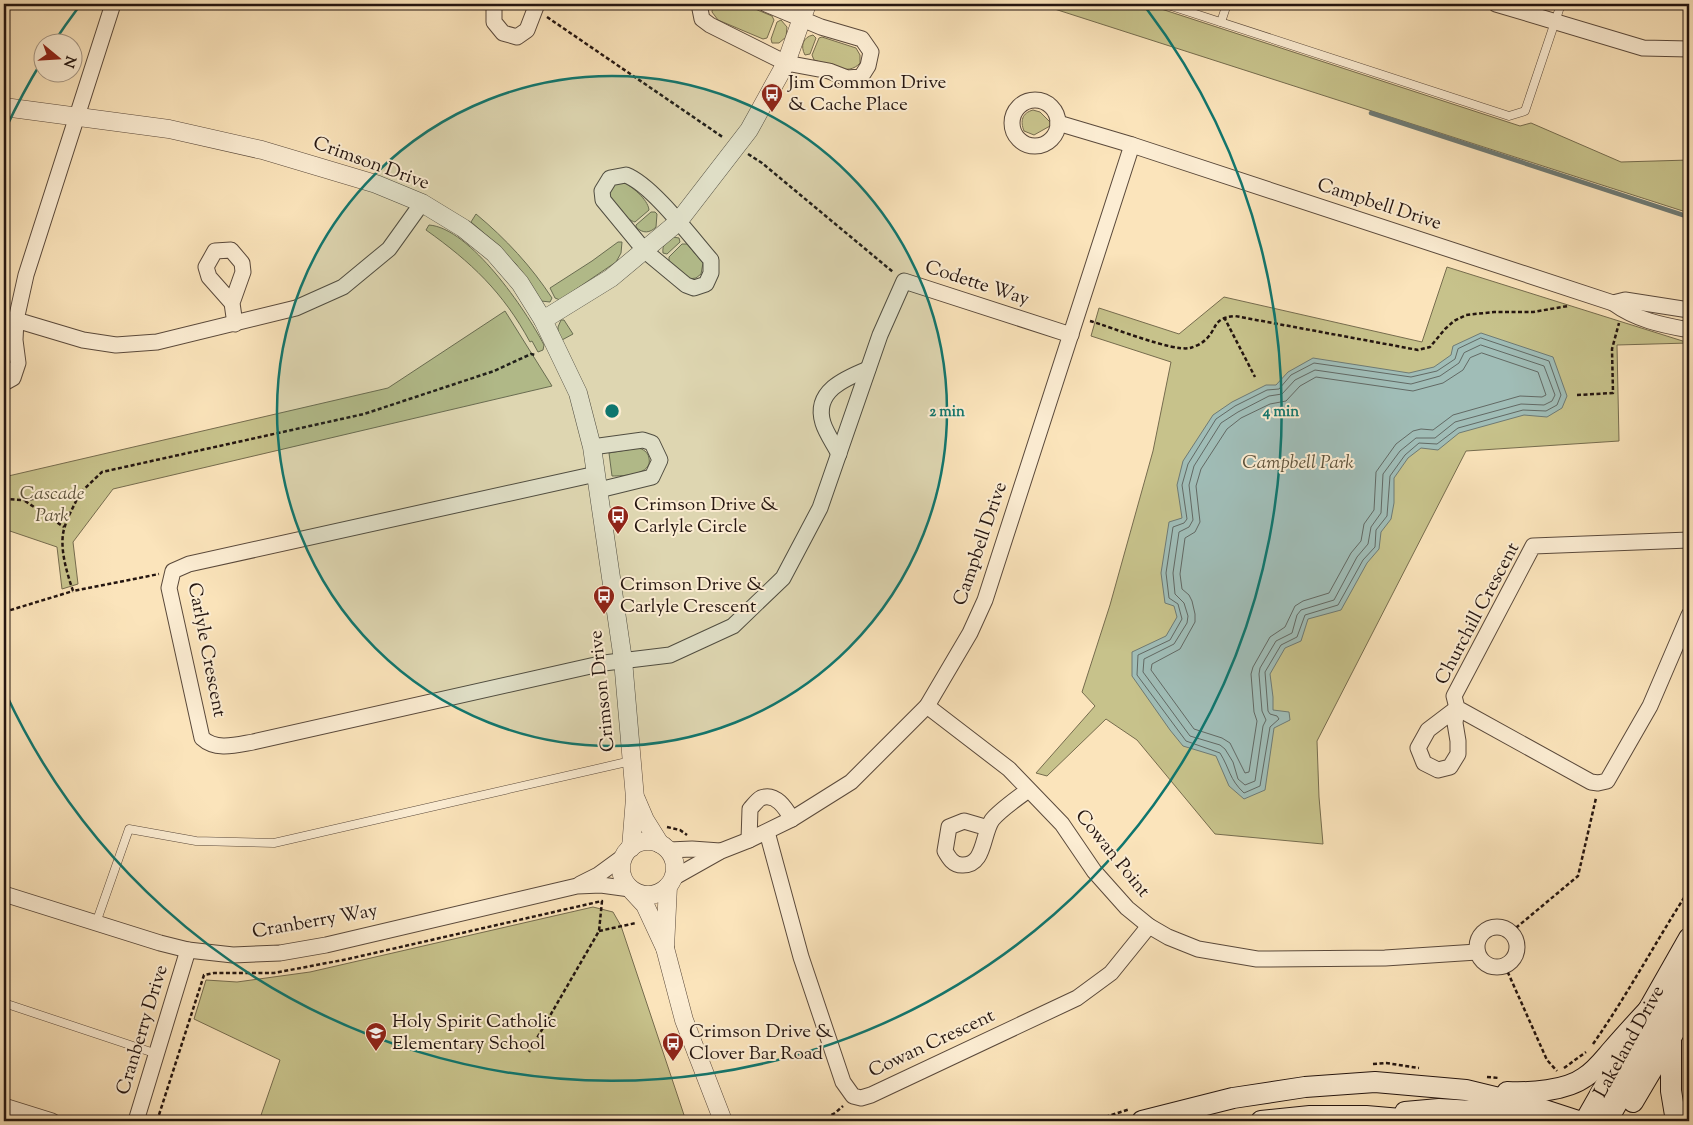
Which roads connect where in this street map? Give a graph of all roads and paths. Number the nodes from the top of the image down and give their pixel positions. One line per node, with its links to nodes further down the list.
1 (113, 4): 16 (street)
2 (494, 4): 9 (street)
3 (700, 4): 14 (street)
4 (766, 4): 10 (street)
5 (1165, 4): 11 (lane)
6 (1227, 4): 11 (lane)
7 (1496, 4): 12 (street)
8 (1561, 4): 12 (lane)
9 (536, 7): 18 (path)
10 (805, 11): 14 (street); 14 (street)
11 (1221, 22): 12 (lane)
12 (1555, 23): 13 (street)
13 (1689, 49)
14 (786, 63): 22 (street)
15 (4, 108): 16 (street, Crimson Drive)
16 (77, 116): 21 (street, Crimson Drive); 31 (street)
17 (1058, 123): 19 (street, Campbell Drive)
18 (717, 133)
19 (1132, 145): 26 (street, Campbell Drive); 29 (street, Campbell Drive)
20 (754, 158): 24 (path)
21 (422, 203): 32 (street, Crimson Drive); 34 (street)
22 (678, 222): 23 (street); 23 (street); 23 (street)
23 (646, 250): 32 (street)
24 (904, 281): 36 (street, Codette Way); 39 (street, Codette Way)
25 (232, 303): 34 (street)
26 (1613, 303): 28 (street, Campbell Drive); 35 (street, Campbell Drive)
27 (1568, 306): 30 (path)
28 (1689, 310)
29 (1077, 316): 30 (path); 36 (street, Campbell Drive)
30 (1224, 317): 40 (path)
31 (16, 320): 34 (street); 37 (street)
32 (544, 320): 43 (street, Crimson Drive)
33 (1619, 323): 42 (path)
34 (234, 324)
35 (1689, 330)
36 (1071, 335): 56 (street, Campbell Drive)
37 (9, 342): 41 (street)
38 (536, 355): 46 (path)
39 (868, 369): 44 (street, Codette Way); 44 (street)
40 (1255, 377)
41 (4, 383)
42 (1577, 395)
43 (592, 447): 45 (street, Crimson Drive); 45 (street)
44 (839, 454): 55 (street, Codette Way)
45 (598, 482): 51 (street, Carlyle Crescent); 55 (street, Crimson Drive)
46 (80, 494): 48 (path); 49 (path)
47 (4, 499): 48 (path)
48 (24, 500): 49 (path)
49 (64, 527): 52 (path)
50 (1689, 540): 54 (street, Churchill Crescent)
51 (173, 571): 52 (path); 55 (street, Carlyle Crescent)
52 (73, 591): 53 (path)
53 (4, 612)
54 (1689, 615)
55 (623, 660): 57 (street, Crimson Drive)
56 (927, 706): 58 (street, Cowan Point); 61 (street, Campbell Drive)
57 (631, 761): 59 (street, Crimson Drive); 75 (lane)
58 (1028, 790): 63 (street); 77 (street, Cowan Point)
59 (636, 798): 67 (street, Crimson Drive); 69 (street, Crimson Drive)
60 (1596, 798): 79 (path)
61 (792, 819): 64 (street, Campbell Drive); 66 (street)
62 (665, 825): 65 (path)
63 (988, 828)
64 (766, 832): 66 (street, Campbell Drive); 93 (street, Cowan Crescent)
65 (688, 836)
66 (750, 840): 68 (street, Campbell Drive)
67 (665, 847): 68 (street, Campbell Drive); 69 (street); 70 (street)
68 (722, 851): 70 (street, Campbell Drive)
69 (627, 852): 71 (street, Cranberry Way); 72 (street)
70 (670, 882): 72 (street); 81 (street)
71 (576, 886): 72 (street, Cranberry Way); 82 (street, Cranberry Way)
72 (631, 890): 81 (street)
73 (1689, 890): 84 (path)
74 (4, 894): 75 (street, Cranberry Way)
75 (96, 923): 82 (street, Cranberry Way)
76 (630, 925): 78 (path)
77 (1149, 926): 83 (street, Cowan Point); 93 (street, Cowan Crescent)
78 (599, 931): 90 (path); 98 (path)
79 (1511, 932): 83 (street); 84 (street)
80 (1689, 938): 88 (main road, Lakeland Drive)
81 (665, 948): 99 (street)
82 (188, 950): 91 (street, Cranberry Drive)
83 (1477, 952): 84 (street)
84 (1505, 966)
85 (1689, 967): 108 (main road)
86 (4, 1003): 91 (lane)
87 (1689, 1006): 89 (main road, Lakeland Drive)
88 (1648, 1010): 92 (main road); 107 (main road, Lakeland Drive)
89 (1671, 1040): 109 (main road, Lakeland Drive); 110 (main road)
90 (530, 1052)
91 (156, 1054): 97 (street, Cranberry Drive)
92 (1466, 1090): 101 (main road); 106 (main road)
93 (853, 1096): 100 (path)
94 (4, 1106): 96 (street)
95 (1366, 1116): 102 (main road); 103 (main road); 104 (main road); 105 (main road)
96 (52, 1121)
97 (136, 1121)
98 (157, 1121)
99 (723, 1121)
100 (820, 1121)
101 (1142, 1121)
102 (1261, 1121)
103 (1388, 1121)
104 (1424, 1121)
105 (1523, 1121)
106 (1578, 1121)
107 (1585, 1121)
108 (1607, 1121)
109 (1622, 1121)
110 (1676, 1121)

